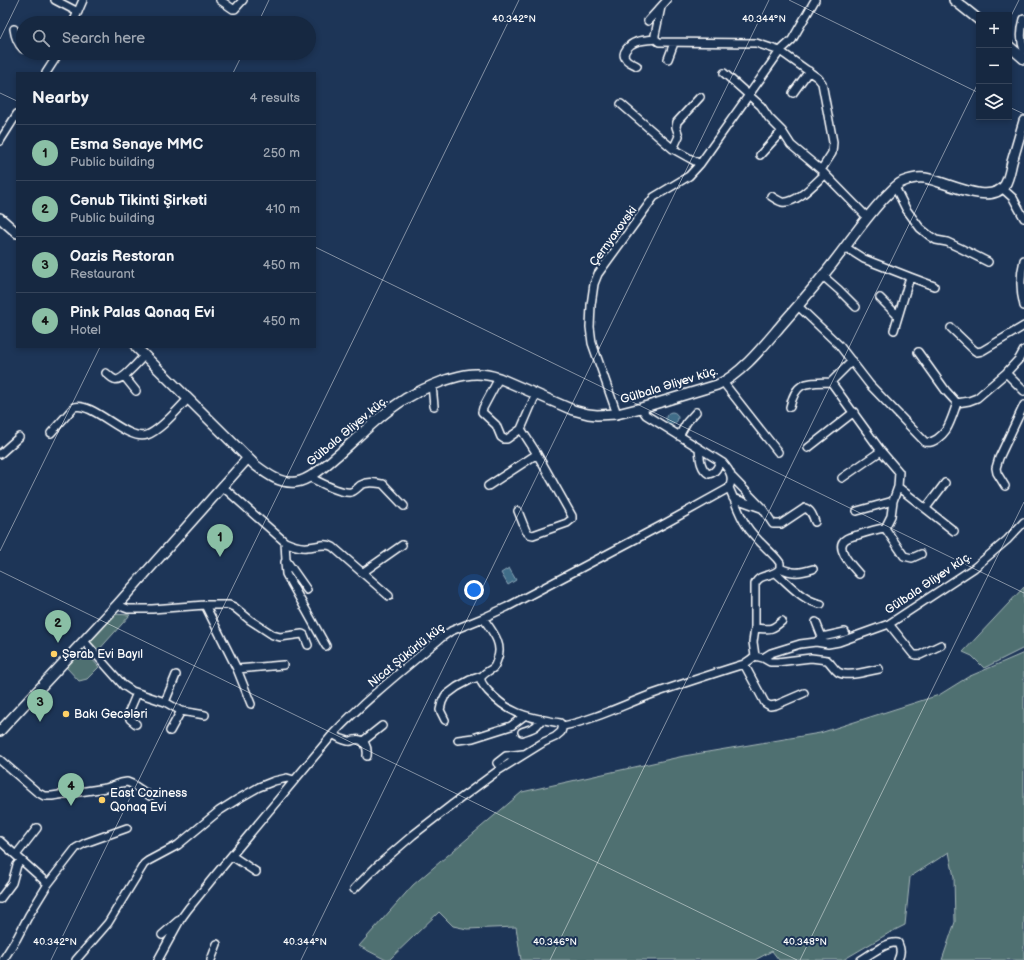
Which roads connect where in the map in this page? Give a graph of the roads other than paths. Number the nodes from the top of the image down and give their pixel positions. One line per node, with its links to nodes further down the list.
1 (55, 0): 9 (street)
2 (83, 0): 9 (street)
3 (220, 0): 4 (street)
4 (243, 0)
5 (667, 0): 8 (street)
6 (815, 0): 19 (street, Çernyaxovski)
7 (954, 0): 11 (street)
8 (661, 7): 13 (street); 16 (street)
9 (78, 12): 10 (street)
10 (76, 16)
11 (976, 18)
12 (1024, 19): 20 (street)
13 (648, 21)
14 (14, 29): 15 (street)
15 (16, 39)
16 (655, 39): 17 (street); 23 (street)
17 (674, 43): 19 (street); 21 (street)
18 (1012, 48): 20 (street)
19 (780, 51): 24 (street); 28 (street, Çernyaxovski)
20 (1024, 55)
21 (668, 59)
22 (54, 60): 25 (street)
23 (637, 66)
24 (810, 71): 27 (street); 38 (street)
25 (47, 72)
26 (724, 74): 28 (street)
27 (793, 93)
28 (749, 96): 33 (street); 37 (street, Çernyaxovski)
29 (700, 97): 35 (street)
30 (621, 104): 35 (street)
31 (16, 116): 34 (street)
32 (1024, 121): 40 (street)
33 (782, 131): 36 (street); 38 (street)
34 (0, 141)
35 (673, 149): 37 (street)
36 (760, 156)
37 (700, 164): 83 (street, Çernyaxovski)
38 (823, 172): 41 (street); 42 (street)
39 (895, 187): 40 (street, Gülbala Əliyev küç.); 42 (street, Gülbala Əliyev küç.); 48 (street)
40 (1002, 188): 44 (street)
41 (771, 196)
42 (867, 217): 46 (street, Gülbala Əliyev küç.)
43 (0, 218): 45 (street)
44 (1024, 218)
45 (16, 232)
46 (845, 247): 49 (street, Gülbala Əliyev küç.); 50 (street)
47 (1024, 260): 54 (street)
48 (988, 262)
49 (823, 276): 53 (street, Gülbala Əliyev küç.); 55 (street)
50 (910, 277): 51 (street); 56 (street)
51 (934, 286)
52 (880, 298): 56 (street)
53 (798, 306): 64 (street); 69 (street, Gülbala Əliyev küç.)
54 (1024, 306)
55 (856, 307)
56 (898, 316): 59 (street)
57 (1024, 326): 58 (street)
58 (951, 328)
59 (894, 330)
60 (137, 348): 63 (street, Gülbala Əliyev küç.)
61 (1024, 350): 66 (street)
62 (918, 352): 76 (street)
63 (144, 356): 67 (street); 75 (street, Gülbala Əliyev küç.)
64 (852, 361): 70 (street); 76 (street)
65 (106, 373): 67 (street)
66 (1006, 373): 73 (street); 76 (street)
67 (124, 376): 72 (street)
68 (500, 378): 71 (street, Gülbala Əliyev küç.); 74 (street, Gülbala Əliyev küç.); 84 (street)
69 (723, 382): 80 (street, Gülbala Əliyev küç.); 92 (street)
70 (831, 382): 79 (street); 82 (street)
71 (432, 385): 78 (street); 96 (street, Gülbala Əliyev küç.)
72 (136, 390)
73 (1024, 391)
74 (536, 394): 83 (street, Gülbala Əliyev küç.); 84 (street)
75 (188, 399): 85 (street); 94 (street, Gülbala Əliyev küç.)
76 (957, 403)
77 (1024, 405): 102 (street)
78 (434, 406)
79 (790, 407)
80 (641, 408): 83 (street, Gülbala Əliyev küç.); 86 (street)
81 (696, 412): 86 (street)
82 (854, 412): 89 (street); 91 (street)
83 (617, 414)
84 (521, 429): 93 (street)
85 (50, 433)
86 (679, 436): 88 (street)
87 (19, 437): 90 (street)
88 (699, 448): 95 (street); 95 (street)
89 (808, 448)
90 (2, 449)
91 (881, 451): 98 (street); 103 (street)
92 (778, 452)
93 (537, 454): 101 (street); 110 (street)
94 (248, 458): 96 (street, Gülbala Əliyev küç.); 100 (street)
95 (720, 461): 97 (street)
96 (310, 477): 107 (street)
97 (732, 477): 104 (street); 109 (street)
98 (842, 478)
99 (945, 483): 108 (street)
100 (223, 486): 116 (street); 127 (street)
101 (488, 486)
102 (1005, 486)
103 (898, 487): 106 (street); 108 (street)
104 (729, 488): 105 (street); 129 (street, Nicat Şükürlü küç)
105 (733, 498): 109 (street); 121 (street)
106 (893, 501): 111 (street); 114 (street)
107 (404, 506)
108 (926, 508): 115 (street)
109 (763, 509): 112 (street)
110 (518, 511)
111 (857, 511)
112 (815, 522)
113 (1024, 522): 132 (street, Gülbala Əliyev küç.)
114 (886, 528): 118 (street); 123 (street)
115 (954, 531)
116 (285, 542): 119 (street); 122 (street)
117 (402, 545): 122 (street)
118 (921, 554)
119 (286, 560): 124 (street); 140 (street)
120 (813, 569): 121 (street)
121 (778, 570): 126 (street); 133 (street)
122 (362, 573): 125 (street)
123 (859, 574)
124 (307, 590)
125 (389, 596)
126 (821, 604)
127 (117, 605): 128 (street); 136 (street)
128 (205, 605): 138 (street); 145 (street)
129 (483, 618): 148 (street); 164 (street, Nicat Şükürlü küç)
130 (782, 621): 133 (street)
131 (816, 622): 135 (street)
132 (889, 624): 137 (street, Gülbala Əliyev küç.); 139 (street)
133 (755, 628): 141 (street)
134 (845, 632): 135 (street)
135 (822, 637): 137 (street)
136 (84, 641): 149 (street); 161 (street)
137 (816, 642): 142 (street, Gülbala Əliyev küç.)
138 (308, 645)
139 (941, 645)
140 (326, 646)
141 (755, 656): 142 (street); 143 (street)
142 (763, 658): 146 (street)
143 (744, 664): 150 (street); 160 (street)
144 (283, 665): 145 (street)
145 (237, 669): 152 (street)
146 (879, 669)
147 (176, 675): 151 (street)
148 (482, 676): 155 (street); 157 (street)
149 (137, 692): 151 (street); 158 (street)
150 (804, 693)
151 (165, 702): 153 (street)
152 (251, 704)
153 (181, 711): 154 (street); 162 (street)
154 (205, 716)
155 (524, 716): 156 (street); 165 (street)
156 (541, 719): 160 (street); 163 (street)
157 (445, 720)
158 (136, 724)
159 (382, 726): 166 (street)
160 (563, 726): 167 (street)
161 (0, 731)
162 (170, 731)
163 (522, 732)
164 (333, 734): 166 (street); 171 (street, Nicat Şükürlü küç)
165 (458, 740)
166 (363, 741): 168 (street)
167 (525, 754): 170 (street); 180 (street)
168 (367, 756)
169 (0, 760): 172 (street)
170 (498, 762)
171 (294, 780): 176 (street, Nicat Şükürlü küç); 186 (street)
172 (150, 796)
173 (37, 828): 177 (street)
174 (127, 828): 179 (street)
175 (0, 841): 177 (street)
176 (232, 856): 178 (street); 182 (street, Nicat Şükürlü küç)
177 (19, 858): 179 (street); 181 (street)
178 (256, 872)
179 (48, 884): 185 (street)
180 (354, 889)
181 (0, 899)
182 (180, 920): 183 (street); 187 (street, Nicat Şükürlü küç)
183 (162, 935)
184 (217, 944): 188 (street)
185 (3, 960)
186 (76, 960)
187 (158, 960)
188 (211, 960)
189 (861, 960): 190 (street)
190 (898, 960)

